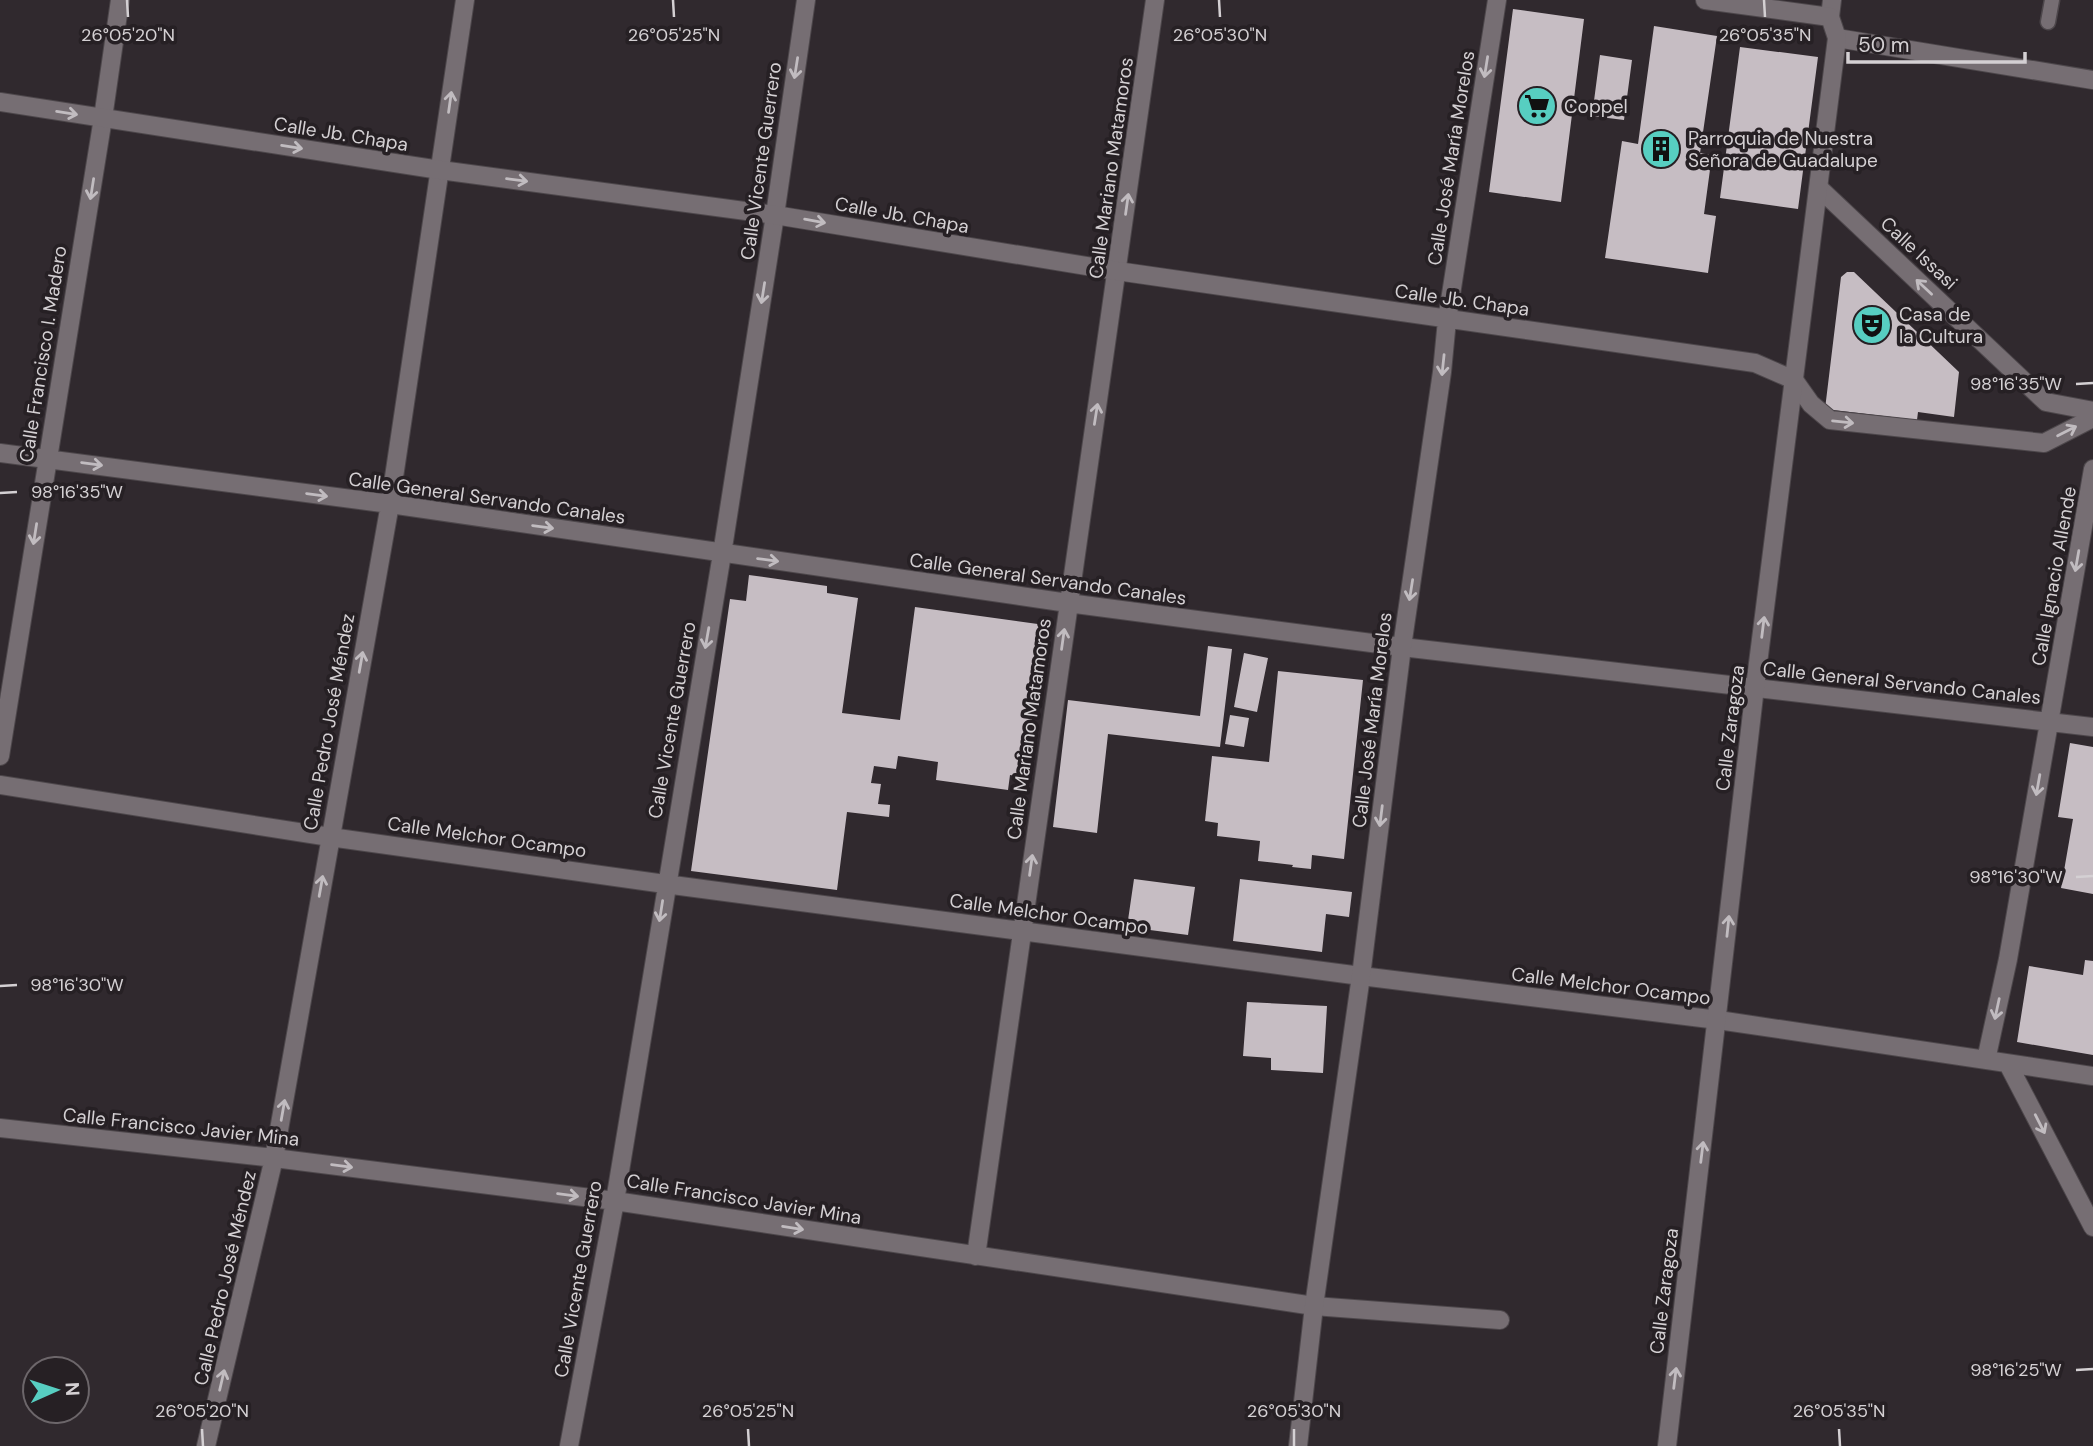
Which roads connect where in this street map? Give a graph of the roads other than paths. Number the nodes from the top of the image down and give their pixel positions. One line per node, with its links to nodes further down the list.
1 (120, 0): 13 (street, Calle Francisco I. Madero)
2 (465, 0): 14 (street, Calle Pedro José Méndez, one-way to 2)
3 (806, 0): 16 (street, Calle Vicente Guerrero, one-way to 16)
4 (1155, 0): 17 (street, Calle Mariano Matamoros, one-way to 4)
5 (1497, 0): 18 (street, Calle José María Morelos, one-way to 18)
6 (1705, 0): 8 (street)
7 (2052, 0): 9 (lane)
8 (1831, 8): 10 (street, Calle Zaragoza)
9 (2048, 22)
10 (1837, 37): 11 (street); 15 (street, Calle Zaragoza)
11 (2093, 80)
12 (0, 102): 13 (street, Calle Jb. Chapa, one-way to 13)
13 (103, 118): 14 (street, Calle Jb. Chapa, one-way to 14); 23 (street, Calle Francisco I. Madero, one-way to 23)
14 (440, 170): 16 (street, Calle Jb. Chapa, one-way to 16); 25 (street, Calle Pedro José Méndez)
15 (1819, 188): 19 (street, Calle Zaragoza); 20 (street, Calle Issasi, one-way to 15)
16 (775, 215): 17 (street, Calle Jb. Chapa, one-way to 17); 26 (street, Calle Vicente Guerrero, one-way to 26)
17 (1117, 271): 18 (street, Calle Jb. Chapa); 27 (street, Calle Mariano Matamoros, one-way to 17)
18 (1447, 320): 19 (street, Calle Jb. Chapa); 28 (street, Calle José María Morelos, one-way to 28)
19 (1794, 380): 21 (street, one-way to 21); 29 (street, Calle Zaragoza, one-way to 19)
20 (2093, 411)
21 (2093, 418)
22 (0, 453): 23 (street, Calle General Servando Canales)
23 (47, 458): 25 (street, Calle General Servando Canales, one-way to 25); 32 (street, Calle Francisco I. Madero, one-way to 32)
24 (2093, 470): 30 (street, Calle Ignacio Allende, one-way to 30)
25 (390, 505): 26 (street, Calle General Servando Canales, one-way to 26); 34 (street, Calle Pedro José Méndez, one-way to 25)
26 (722, 554): 27 (street, Calle General Servando Canales, one-way to 27); 35 (street, Calle Vicente Guerrero, one-way to 35)
27 (1068, 603): 28 (street, Calle General Servando Canales); 36 (street, Calle Mariano Matamoros, one-way to 27)
28 (1402, 647): 29 (street, Calle General Servando Canales); 37 (street, Calle José María Morelos, one-way to 37)
29 (1755, 687): 30 (street, Calle General Servando Canales); 38 (street, Calle Zaragoza, one-way to 29)
30 (2050, 720): 31 (street, Calle General Servando Canales); 39 (street, Calle Ignacio Allende, one-way to 39)
31 (2093, 726)
32 (0, 756)
33 (0, 785): 34 (street, Calle Melchor Ocampo)
34 (330, 836): 35 (street, Calle Melchor Ocampo); 43 (street, Calle Pedro José Méndez, one-way to 34)
35 (665, 884): 36 (street, Calle Melchor Ocampo); 44 (street, Calle Vicente Guerrero, one-way to 44)
36 (1022, 932): 37 (street, Calle Melchor Ocampo); 46 (street, Calle Mariano Matamoros)
37 (1361, 976): 38 (street, Calle Melchor Ocampo); 47 (street, Calle José María Morelos)
38 (1718, 1020): 39 (street, Calle Melchor Ocampo); 52 (street, Calle Zaragoza, one-way to 38)
39 (1986, 1060): 40 (street, Calle Melchor Ocampo)
40 (2008, 1064): 41 (street, Calle Melchor Ocampo); 45 (street, one-way to 45)
41 (2093, 1076)
42 (0, 1128): 43 (street, Calle Francisco Javier Mina)
43 (275, 1158): 44 (street, Calle Francisco Javier Mina, one-way to 44); 49 (street, Calle Pedro José Méndez, one-way to 43)
44 (615, 1201): 46 (street, Calle Francisco Javier Mina, one-way to 46); 50 (street, Calle Vicente Guerrero)
45 (2093, 1227)
46 (976, 1256): 47 (street, Calle Francisco Javier Mina)
47 (1314, 1306): 48 (street, Calle Francisco Javier Mina); 51 (street, Calle José María Morelos)
48 (1500, 1320)
49 (206, 1446)
50 (569, 1446)
51 (1298, 1446)
52 (1667, 1446)

